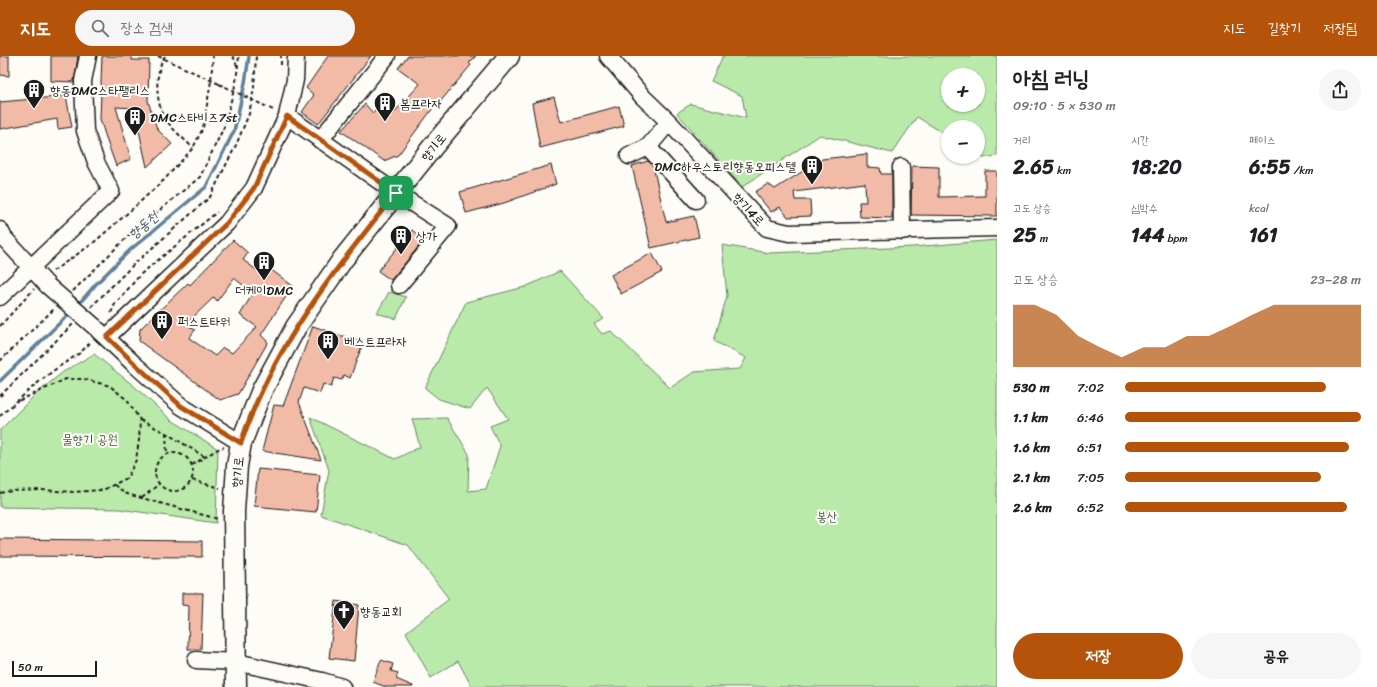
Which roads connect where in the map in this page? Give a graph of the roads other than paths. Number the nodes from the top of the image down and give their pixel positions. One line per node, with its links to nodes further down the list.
1 (88, 56): 17 (street)
2 (296, 56): 6 (street)
3 (386, 56): 8 (street)
4 (509, 56): 12 (main road, 향기로)
5 (608, 56): 7 (street, 향기4로)
6 (280, 117): 8 (street); 20 (street)
7 (669, 122): 9 (street); 16 (street, 향기4로)
8 (320, 140): 12 (street)
9 (648, 146): 10 (street); 13 (street)
10 (629, 156)
11 (901, 167): 16 (street)
12 (396, 193): 18 (street); 21 (main road, 향기로)
13 (696, 200)
14 (997, 228): 16 (street, 향기4로)
15 (0, 230): 17 (street)
16 (902, 231)
17 (32, 267): 19 (street); 20 (street, bridge)
18 (399, 285)
19 (0, 297)
20 (107, 337): 21 (street)
21 (232, 445): 23 (main road, 향기로)
22 (196, 660): 23 (street)
23 (236, 662): 24 (main road, 향기로); 25 (street)
24 (236, 687)
25 (342, 687)

